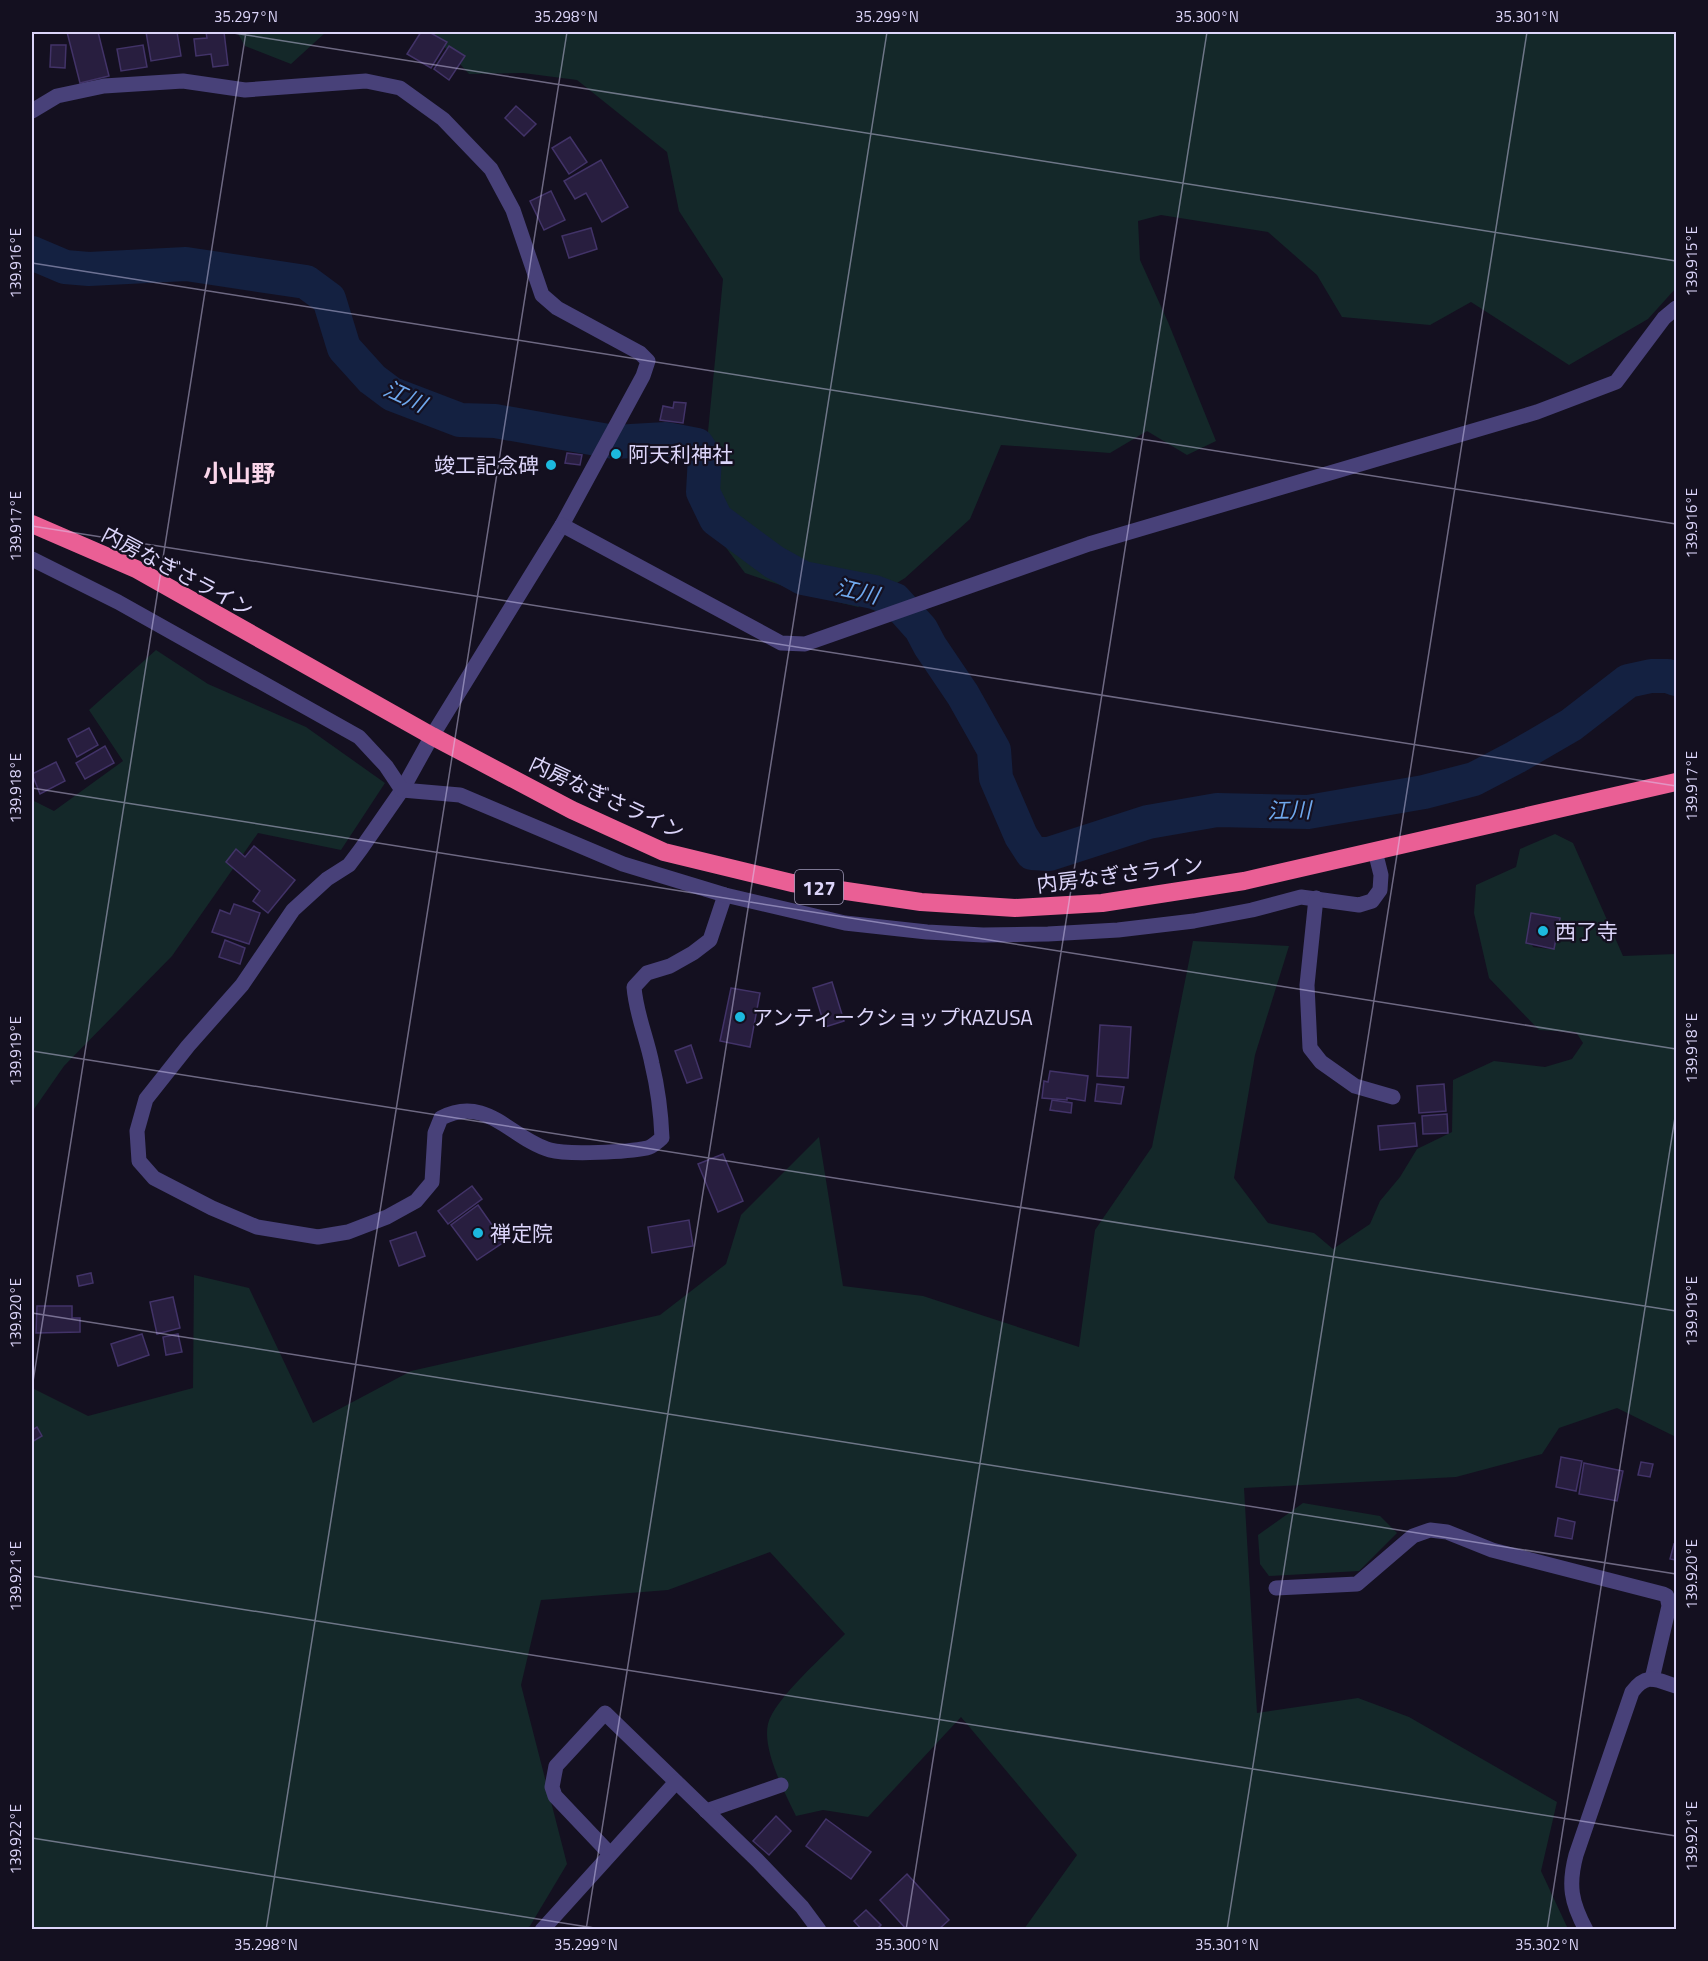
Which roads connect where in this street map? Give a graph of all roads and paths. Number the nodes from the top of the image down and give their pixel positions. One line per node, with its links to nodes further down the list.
1 (32, 111): 4 (street)
2 (1677, 308): 4 (street)
3 (32, 524): 6 (highway, 内房なぎさライン / 127)
4 (562, 525): 6 (street)
5 (32, 559): 8 (street)
6 (432, 736): 8 (street); 9 (highway, 内房なぎさライン / 127)
7 (1677, 782): 9 (highway, 内房なぎさライン / 127)
8 (402, 790): 10 (street); 10 (street)
9 (1376, 851): 11 (street)
10 (725, 895): 11 (street)
11 (1316, 898): 12 (street)
12 (1393, 1097)
13 (1276, 1588): 14 (street)
14 (1652, 1679): 15 (street); 22 (street)
15 (1677, 1686)
16 (676, 1782): 18 (street); 19 (street); 19 (street)
17 (781, 1785): 18 (street)
18 (706, 1811): 21 (street)
19 (610, 1854): 20 (street)
20 (542, 1929)
21 (819, 1929)
22 (1586, 1929)

